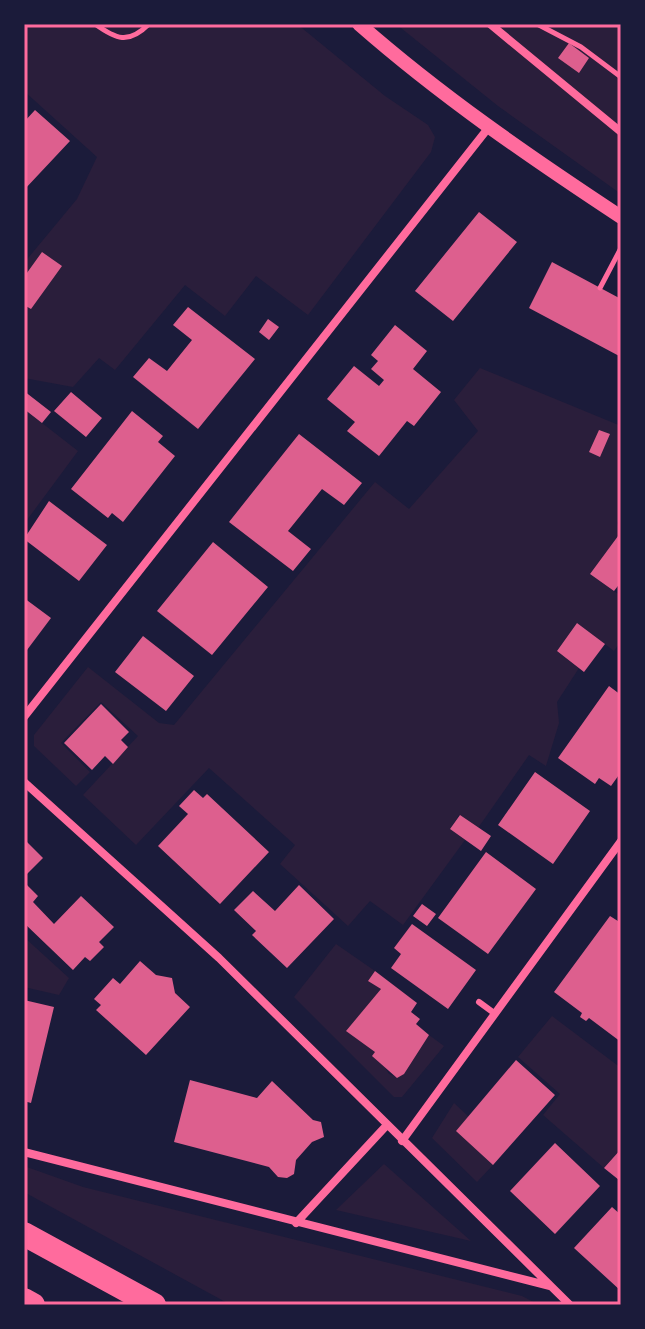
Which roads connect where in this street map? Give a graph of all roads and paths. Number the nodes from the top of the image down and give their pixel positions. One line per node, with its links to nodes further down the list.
1 (95, 24): 2 (path)
2 (149, 24)
3 (359, 24): 7 (street)
4 (490, 24): 8 (street)
5 (537, 24): 6 (path)
6 (621, 77)
7 (489, 127): 9 (street); 12 (street)
8 (621, 132)
9 (621, 217)
10 (621, 248): 11 (path)
11 (600, 288)
12 (24, 717)
13 (24, 782): 17 (street)
14 (621, 841): 16 (street)
15 (479, 1002): 16 (lane)
16 (494, 1013): 18 (street)
17 (386, 1126): 18 (street); 20 (street)
18 (402, 1141): 22 (street)
19 (24, 1152): 20 (street)
20 (296, 1223): 22 (street)
21 (24, 1234): 25 (highway)
22 (550, 1286): 26 (street)
23 (24, 1300): 24 (highway)
24 (33, 1305)
25 (154, 1305)
26 (570, 1305)

